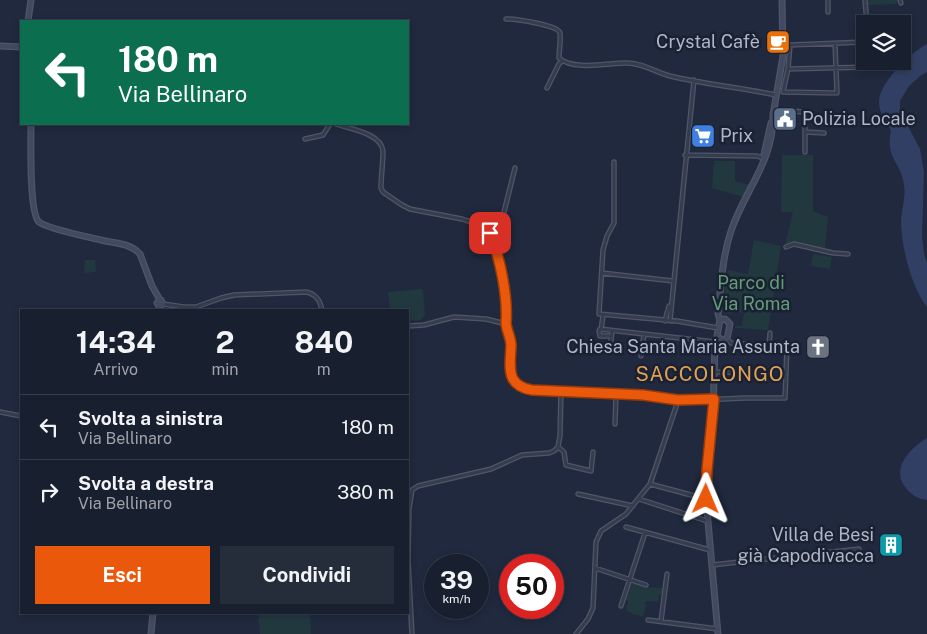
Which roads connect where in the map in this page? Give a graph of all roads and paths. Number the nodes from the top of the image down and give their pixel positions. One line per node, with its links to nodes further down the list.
1 (31, 0): 8 (main road)
2 (782, 0): 13 (main road)
3 (828, 0): 5 (street)
4 (865, 0): 6 (street)
5 (828, 12)
6 (866, 15)
7 (506, 19): 15 (street)
8 (28, 20)
9 (856, 43): 10 (street)
10 (835, 44): 14 (street); 18 (street)
11 (0, 46): 12 (main road)
12 (20, 47)
13 (783, 56): 14 (street); 20 (main road)
14 (790, 57): 17 (street)
15 (563, 61): 19 (street); 21 (street)
16 (856, 68): 18 (street)
17 (788, 69): 18 (street); 20 (street)
18 (836, 69): 20 (street)
19 (694, 80): 22 (street); 31 (street)
20 (782, 81): 22 (main road)
21 (547, 88)
22 (776, 95): 23 (main road)
23 (773, 112): 27 (street); 32 (main road); 35 (main road)
24 (31, 125): 42 (main road)
25 (330, 125): 29 (street)
26 (339, 125): 36 (street)
27 (805, 132): 28 (street); 30 (street)
28 (824, 133)
29 (305, 139)
30 (805, 152)
31 (686, 155): 32 (street); 40 (street)
32 (763, 158): 35 (main road)
33 (614, 162): 39 (street)
34 (515, 168): 36 (street)
35 (760, 170): 46 (main road)
36 (486, 228): 49 (street)
37 (786, 247): 38 (street)
38 (848, 254)
39 (602, 273): 40 (street); 45 (street)
40 (673, 281): 41 (street)
41 (670, 303): 44 (street); 47 (street)
42 (160, 305): 43 (street)
43 (322, 309)
44 (670, 315): 47 (street); 48 (street)
45 (604, 316): 47 (street); 52 (street)
46 (720, 320): 51 (main road); 57 (main road)
47 (668, 321): 48 (street)
48 (677, 322): 51 (street)
49 (506, 324): 50 (street); 64 (street)
50 (409, 326)
51 (716, 327): 58 (main road)
52 (601, 330): 53 (street); 56 (street)
53 (612, 331): 55 (street); 56 (street)
54 (770, 333): 59 (street)
55 (644, 334): 58 (street); 61 (street)
56 (611, 336): 60 (street)
57 (727, 339): 58 (main road); 59 (street)
58 (716, 340): 62 (main road)
59 (769, 345): 66 (street)
60 (608, 352)
61 (641, 356)
62 (714, 372): 63 (street); 66 (main road)
63 (764, 373)
64 (561, 391): 65 (street); 71 (street)
65 (616, 394): 67 (street); 70 (street)
66 (714, 399): 67 (street); 76 (main road)
67 (678, 400): 73 (street)
68 (0, 412): 69 (street)
69 (20, 416)
70 (614, 424)
71 (558, 447): 72 (street); 78 (street)
72 (592, 452)
73 (650, 484): 75 (street); 76 (street)
74 (578, 494): 77 (street)
75 (639, 499): 77 (street); 79 (street)
76 (706, 499): 79 (main road)
77 (634, 506): 85 (street)
78 (409, 509)
79 (708, 521): 83 (main road)
80 (626, 527): 81 (street)
81 (645, 533): 83 (street); 88 (street)
82 (859, 549): 84 (street)
83 (710, 550): 84 (main road)
84 (712, 566): 94 (main road)
85 (595, 568): 88 (street); 97 (street)
86 (667, 574): 93 (street)
87 (409, 578): 96 (street)
88 (630, 579): 89 (street); 90 (street)
89 (646, 584)
90 (622, 606)
91 (152, 614): 95 (main road)
92 (648, 620): 93 (street)
93 (661, 621): 94 (street)
94 (718, 632)
95 (151, 634)
96 (412, 634)
97 (576, 634)

